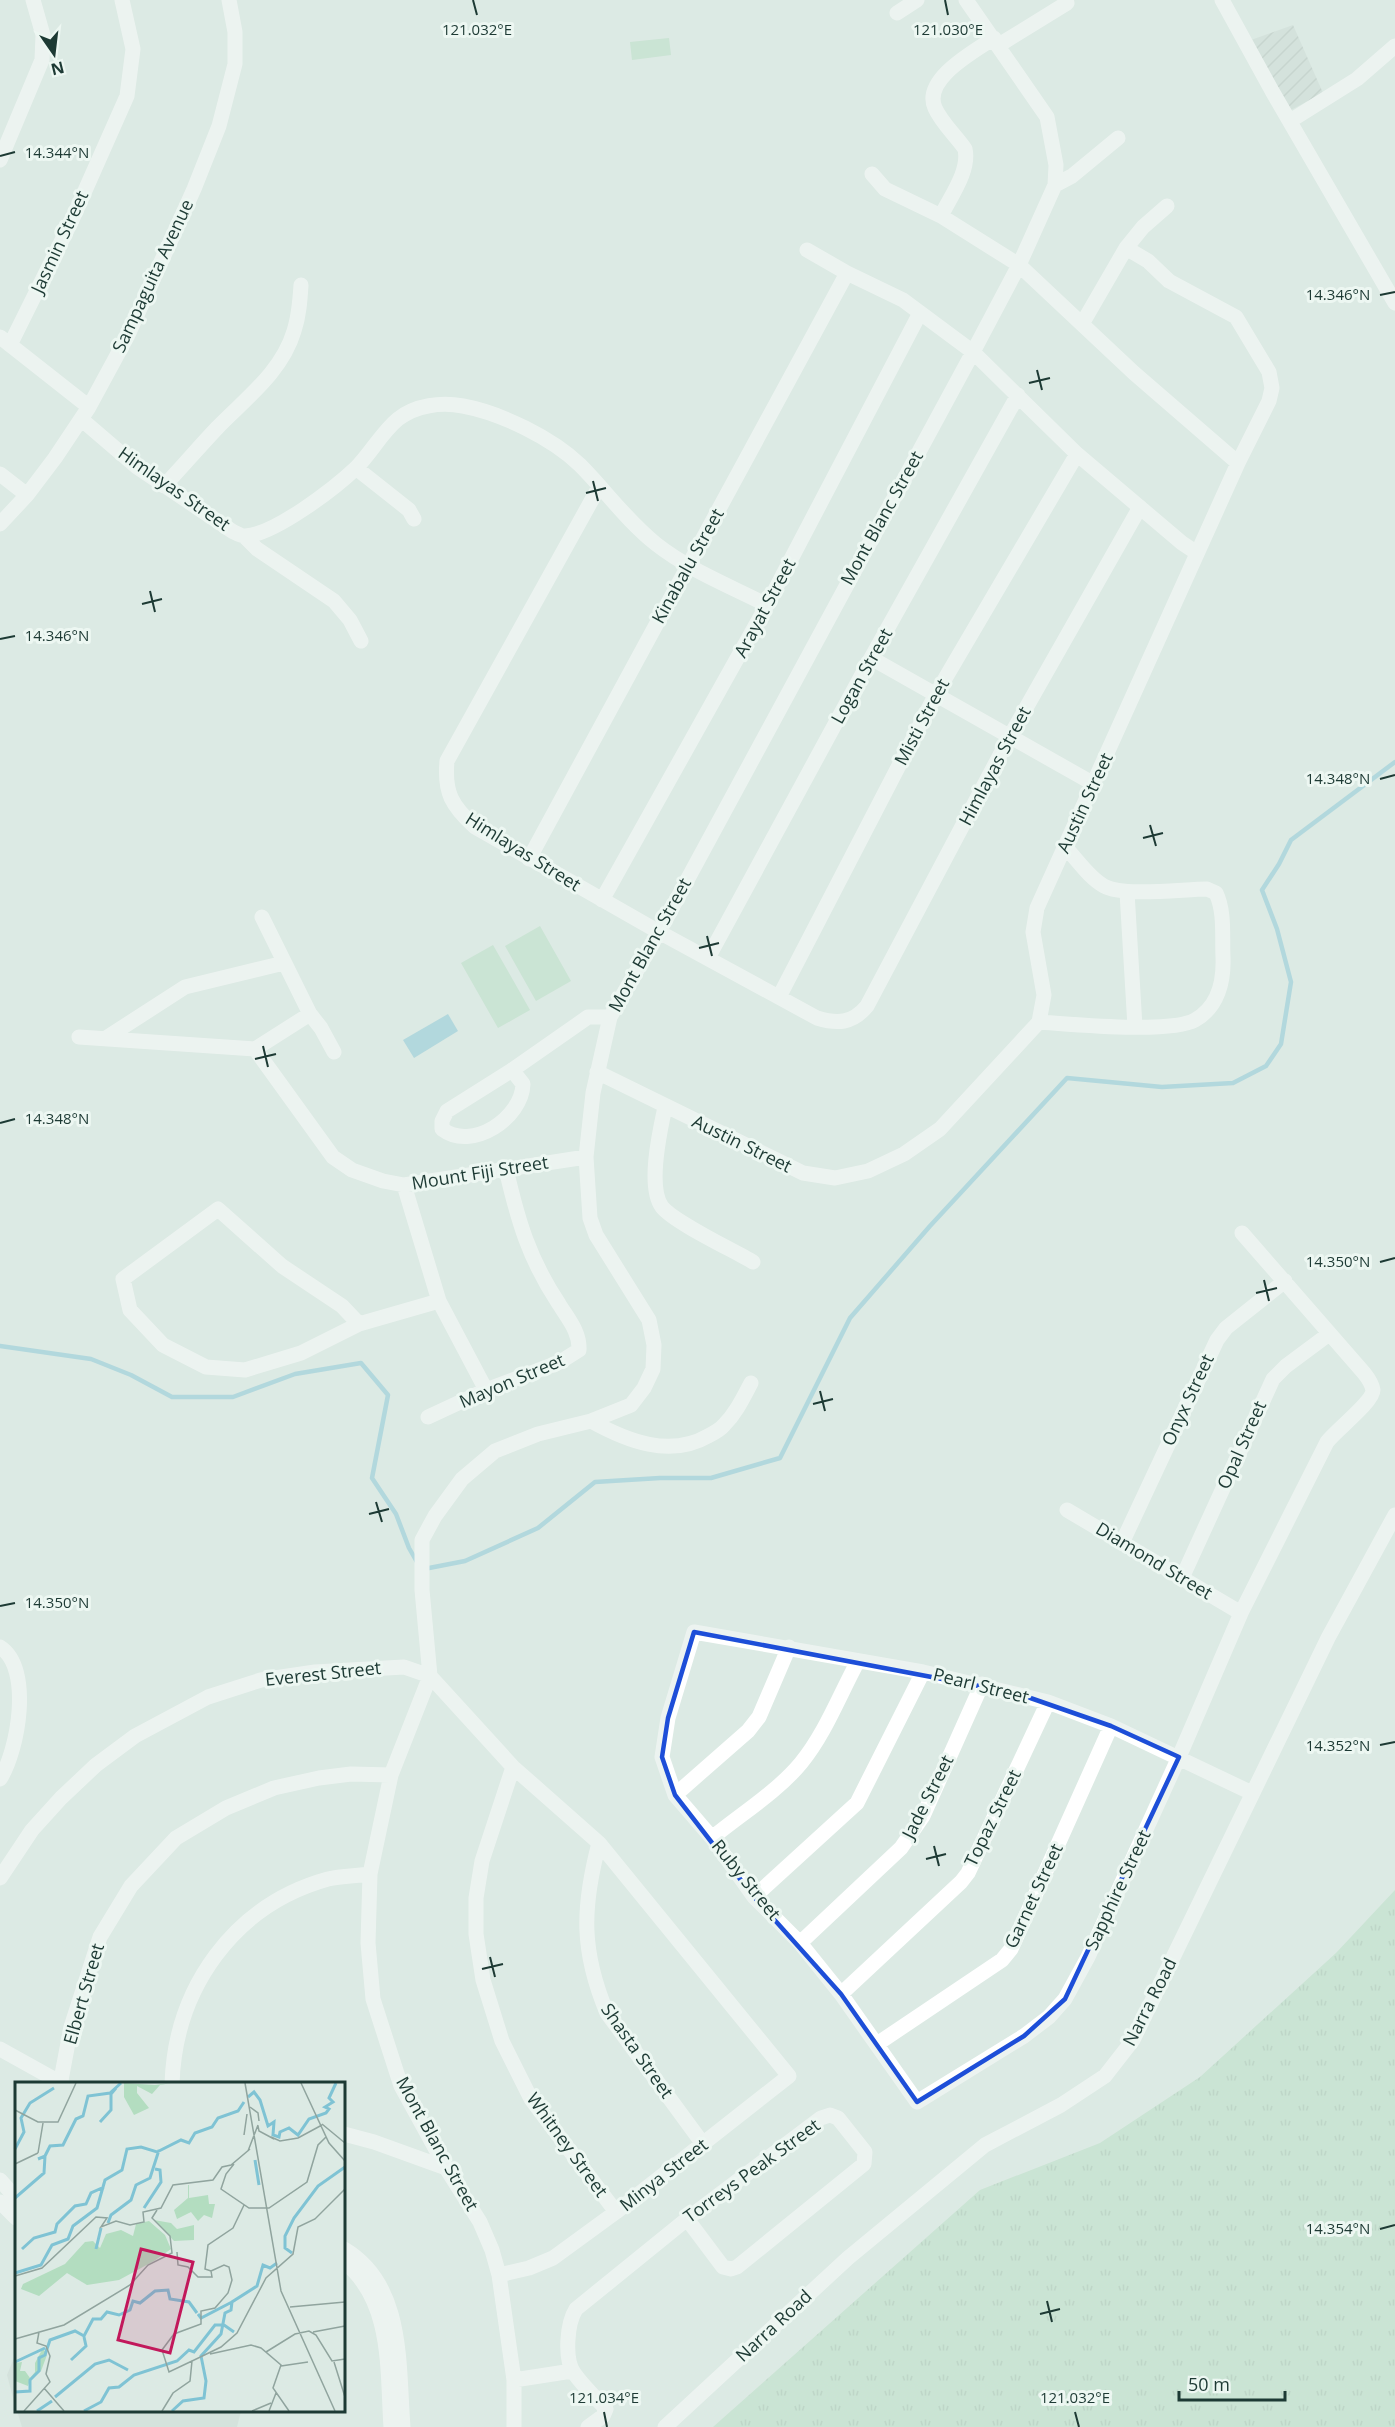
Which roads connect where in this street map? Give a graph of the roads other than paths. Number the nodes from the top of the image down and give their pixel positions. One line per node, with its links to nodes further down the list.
1 (33, 0): 13 (street)
2 (122, 0): 26 (street, Jasmin Street)
3 (229, 0): 29 (street, Sampaguita Avenue)
4 (917, 0): 8 (street)
5 (966, 0): 9 (street, Mont Blanc Street)
6 (1222, 0): 11 (street)
7 (1067, 3): 9 (street)
8 (897, 14)
9 (996, 41): 15 (street, Mont Blanc Street); 17 (street)
10 (1395, 46): 11 (street)
11 (1290, 121): 23 (street)
12 (1118, 138): 15 (street)
13 (0, 160)
14 (872, 174): 17 (street)
15 (1055, 185): 20 (street, Mont Blanc Street)
16 (1167, 206): 18 (street)
17 (941, 216): 20 (street)
18 (1126, 248): 25 (street); 31 (street, Austin Street)
19 (807, 250): 21 (street)
20 (1019, 265): 25 (street); 27 (street, Mont Blanc Street)
21 (847, 273): 24 (street); 42 (street, Kinabalu Street)
22 (301, 285): 34 (street)
23 (1395, 303)
24 (920, 313): 27 (street); 43 (street, Arayat Street)
25 (1082, 324): 31 (street)
26 (5, 341): 29 (street, Himlayas Street)
27 (973, 352): 28 (street); 54 (street, Mont Blanc Street)
28 (1018, 395): 30 (street); 45 (street, Logan Street)
29 (85, 413): 34 (street, Himlayas Street); 36 (street, Sampaguita Avenue)
30 (1077, 454): 37 (street); 46 (street, Misti Street)
31 (1238, 463): 41 (street, Austin Street)
32 (356, 468): 35 (street, Himlayas Street); 38 (street); 40 (street, Himlayas Street)
33 (0, 474): 36 (street)
34 (164, 486): 40 (street, Himlayas Street)
35 (599, 487): 42 (street); 50 (street, Himlayas Street)
36 (27, 495): 39 (street, Sampaguita Avenue)
37 (1140, 507): 41 (street); 47 (street, Himlayas Street)
38 (414, 519)
39 (0, 524)
40 (244, 536): 44 (street)
41 (1197, 553): 48 (street, Austin Street)
42 (688, 565): 43 (street); 50 (street, Kinabalu Street)
43 (767, 605): 52 (street, Arayat Street)
44 (361, 641)
45 (871, 658): 46 (street); 55 (street, Logan Street)
46 (936, 694): 47 (street); 57 (street, Misti Street)
47 (1009, 738): 48 (street); 57 (street, Himlayas Street)
48 (1094, 784): 49 (street, Austin Street)
49 (1065, 847): 51 (street); 60 (street, Austin Street)
50 (529, 859): 52 (street, Himlayas Street)
51 (1127, 892): 61 (street); 61 (street)
52 (602, 900): 54 (street, Himlayas Street)
53 (262, 917): 56 (street)
54 (658, 932): 55 (street, Himlayas Street); 59 (street, Mont Blanc Street)
55 (708, 958): 57 (street, Himlayas Street)
56 (284, 963): 58 (street); 63 (street)
57 (779, 997)
58 (310, 1014): 64 (street); 65 (street)
59 (610, 1017): 66 (street); 67 (street, Mont Blanc Street)
60 (1039, 1022): 61 (street); 68 (street, Austin Street)
61 (1136, 1027)
62 (79, 1037): 63 (street)
63 (106, 1038): 64 (street)
64 (255, 1049): 71 (street, Mount Fiji Street)
65 (334, 1052)
66 (512, 1070): 66 (street)
67 (597, 1072): 68 (street, Austin Street); 69 (street, Mont Blanc Street)
68 (665, 1107): 73 (street)
69 (586, 1157): 70 (street, Mount Fiji Street); 81 (street, Mont Blanc Street)
70 (506, 1169): 71 (street, Mount Fiji Street); 79 (street, Mayon Street)
71 (404, 1185): 75 (street)
72 (1242, 1233): 74 (street)
73 (753, 1262)
74 (1285, 1281): 77 (street); 84 (street, Onyx Street)
75 (439, 1301): 76 (street); 79 (street)
76 (359, 1324): 76 (street)
77 (1329, 1334): 85 (street, Opal Street); 86 (street, Sapphire Street)
78 (752, 1383): 81 (street)
79 (486, 1390): 80 (street, Mayon Street)
80 (428, 1418)
81 (591, 1421): 92 (street, Mont Blanc Street)
82 (1067, 1510): 84 (street, Diamond Street)
83 (1395, 1515): 100 (street, Narra Road)
84 (1122, 1543): 85 (street, Diamond Street)
85 (1182, 1578): 86 (street, Diamond Street)
86 (1241, 1612): 96 (street, Sapphire Street)
87 (694, 1632): 89 (street, Pearl Street); 101 (street, Ruby Street)
88 (0, 1647): 99 (street)
89 (789, 1647): 90 (street, Pearl Street); 101 (street)
90 (858, 1661): 91 (street, Pearl Street); 102 (street)
91 (923, 1672): 93 (street, Pearl Street); 106 (street)
92 (430, 1676): 97 (street); 98 (street, Mont Blanc Street); 105 (street, Everest Street)
93 (982, 1684): 94 (street, Pearl Street); 107 (street, Jade Street)
94 (1048, 1702): 95 (street, Pearl Street); 108 (street, Topaz Street)
95 (1112, 1725): 96 (street, Pearl Street); 109 (street, Garnet Street)
96 (1179, 1758): 100 (street, Pearl Street); 113 (street, Sapphire Street)
97 (513, 1767): 103 (street); 120 (street, Whitney Street)
98 (391, 1775): 104 (street, Mont Blanc Street); 111 (street, Elbert Street)
99 (0, 1779)
100 (1252, 1793): 132 (street, Narra Road)
101 (675, 1795): 102 (street, Ruby Street)
102 (712, 1838): 106 (street, Ruby Street)
103 (599, 1844): 115 (street, Shasta Street); 115 (street, Minya Street)
104 (370, 1874): 112 (street); 116 (street, Mont Blanc Street)
105 (0, 1878)
106 (754, 1897): 107 (street, Ruby Street)
107 (800, 1943): 108 (street, Ruby Street)
108 (841, 1994): 109 (street, Ruby Street)
109 (877, 2044): 113 (street, Ruby Street)
110 (0, 2049): 111 (street)
111 (62, 2082)
112 (172, 2082)
113 (917, 2102)
114 (345, 2134): 116 (street)
115 (703, 2144): 120 (street, Minya Street)
116 (446, 2168): 125 (street, Mont Blanc Street)
117 (0, 2180): 118 (street)
118 (15, 2197)
119 (0, 2202): 121 (street)
120 (616, 2212): 125 (street, Minya Street)
121 (15, 2217)
122 (687, 2219): 122 (street, Torreys Peak Street); 126 (street, Torreys Peak Street)
123 (345, 2251): 129 (street)
124 (345, 2263): 128 (street)
125 (499, 2275): 127 (street, Mont Blanc Street)
126 (572, 2371): 127 (street); 131 (street)
127 (514, 2380): 130 (street, Mont Blanc Street)
128 (391, 2427)
129 (403, 2427)
130 (514, 2427)
131 (588, 2427)
132 (664, 2427)

